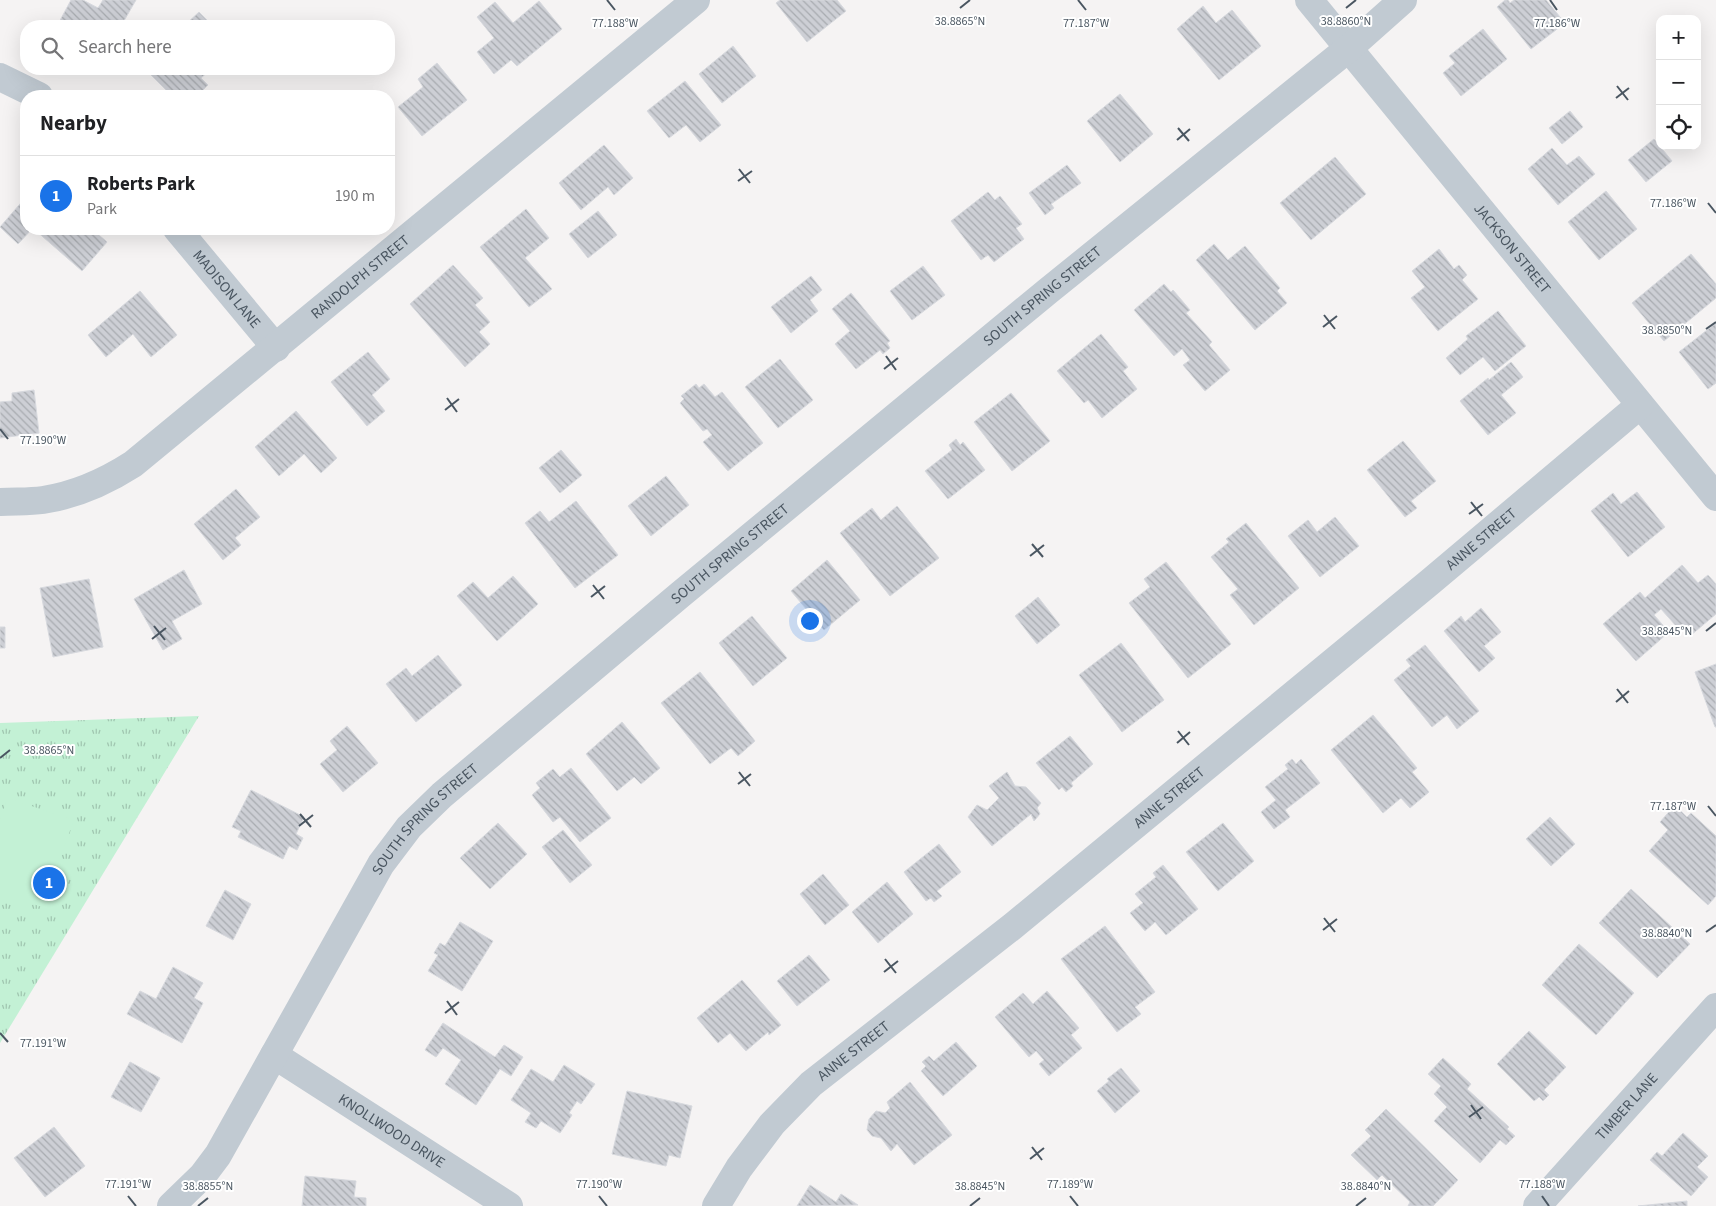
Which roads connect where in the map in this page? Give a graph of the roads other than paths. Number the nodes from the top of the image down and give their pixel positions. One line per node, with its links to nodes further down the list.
1 (696, 0): 8 (street, RANDOLPH STREET)
2 (1310, 0): 4 (street, JACKSON STREET)
3 (1403, 0): 4 (street, SOUTH SPRING STREET)
4 (1349, 48): 9 (street, JACKSON STREET); 13 (street, SOUTH SPRING STREET)
5 (0, 76): 6 (street)
6 (27, 90)
7 (182, 235): 8 (street, MADISON LANE)
8 (276, 348): 11 (street, RANDOLPH STREET)
9 (1640, 405): 10 (street, JACKSON STREET); 16 (street, ANNE STREET)
10 (1716, 497)
11 (0, 502)
12 (1716, 1007): 17 (street, TIMBER LANE)
13 (274, 1055): 14 (street, SOUTH SPRING STREET); 15 (street, KNOLLWOOD DRIVE)
14 (171, 1206)
15 (509, 1206)
16 (716, 1206)
17 (1537, 1206)

